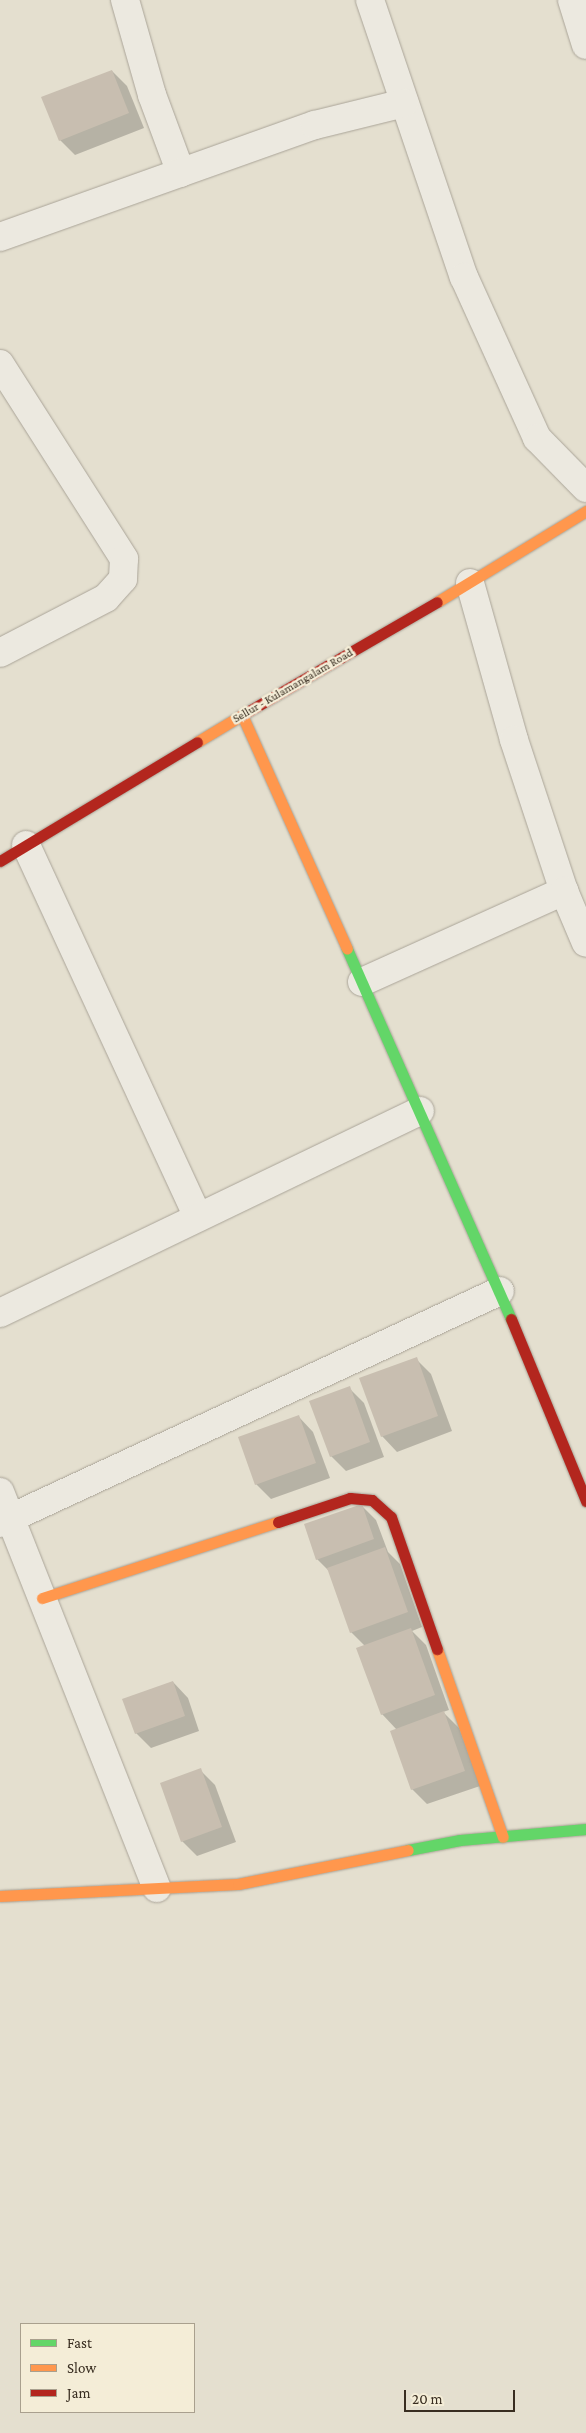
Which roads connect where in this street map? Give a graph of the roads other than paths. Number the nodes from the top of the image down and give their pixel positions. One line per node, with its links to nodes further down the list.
1 (125, 0): 6 (street)
2 (370, 0): 5 (street)
3 (572, 0): 4 (street)
4 (586, 44)
5 (404, 103): 6 (street); 9 (street)
6 (181, 172): 7 (street)
7 (0, 237)
8 (0, 364): 12 (street)
9 (586, 488)
10 (586, 511): 11 (main road, Sellur - Kulamangalam Road)
11 (470, 583): 13 (main road, Sellur - Kulamangalam Road); 16 (street)
12 (0, 653)
13 (242, 715): 14 (main road, Sellur - Kulamangalam Road); 18 (main road)
14 (26, 845): 15 (main road, Sellur - Kulamangalam Road); 20 (street)
15 (0, 861)
16 (564, 891): 17 (street); 18 (street)
17 (586, 943)
18 (362, 982): 19 (main road)
19 (420, 1111): 20 (street); 21 (main road)
20 (198, 1217): 22 (street)
21 (500, 1291): 24 (main road); 25 (street)
22 (0, 1313)
23 (0, 1492): 25 (street)
24 (586, 1501)
25 (5, 1521): 26 (street)
26 (42, 1598): 28 (main road); 29 (street)
27 (586, 1830): 28 (main road)
28 (503, 1837): 29 (main road)
29 (157, 1888): 30 (main road)
30 (0, 1896)

